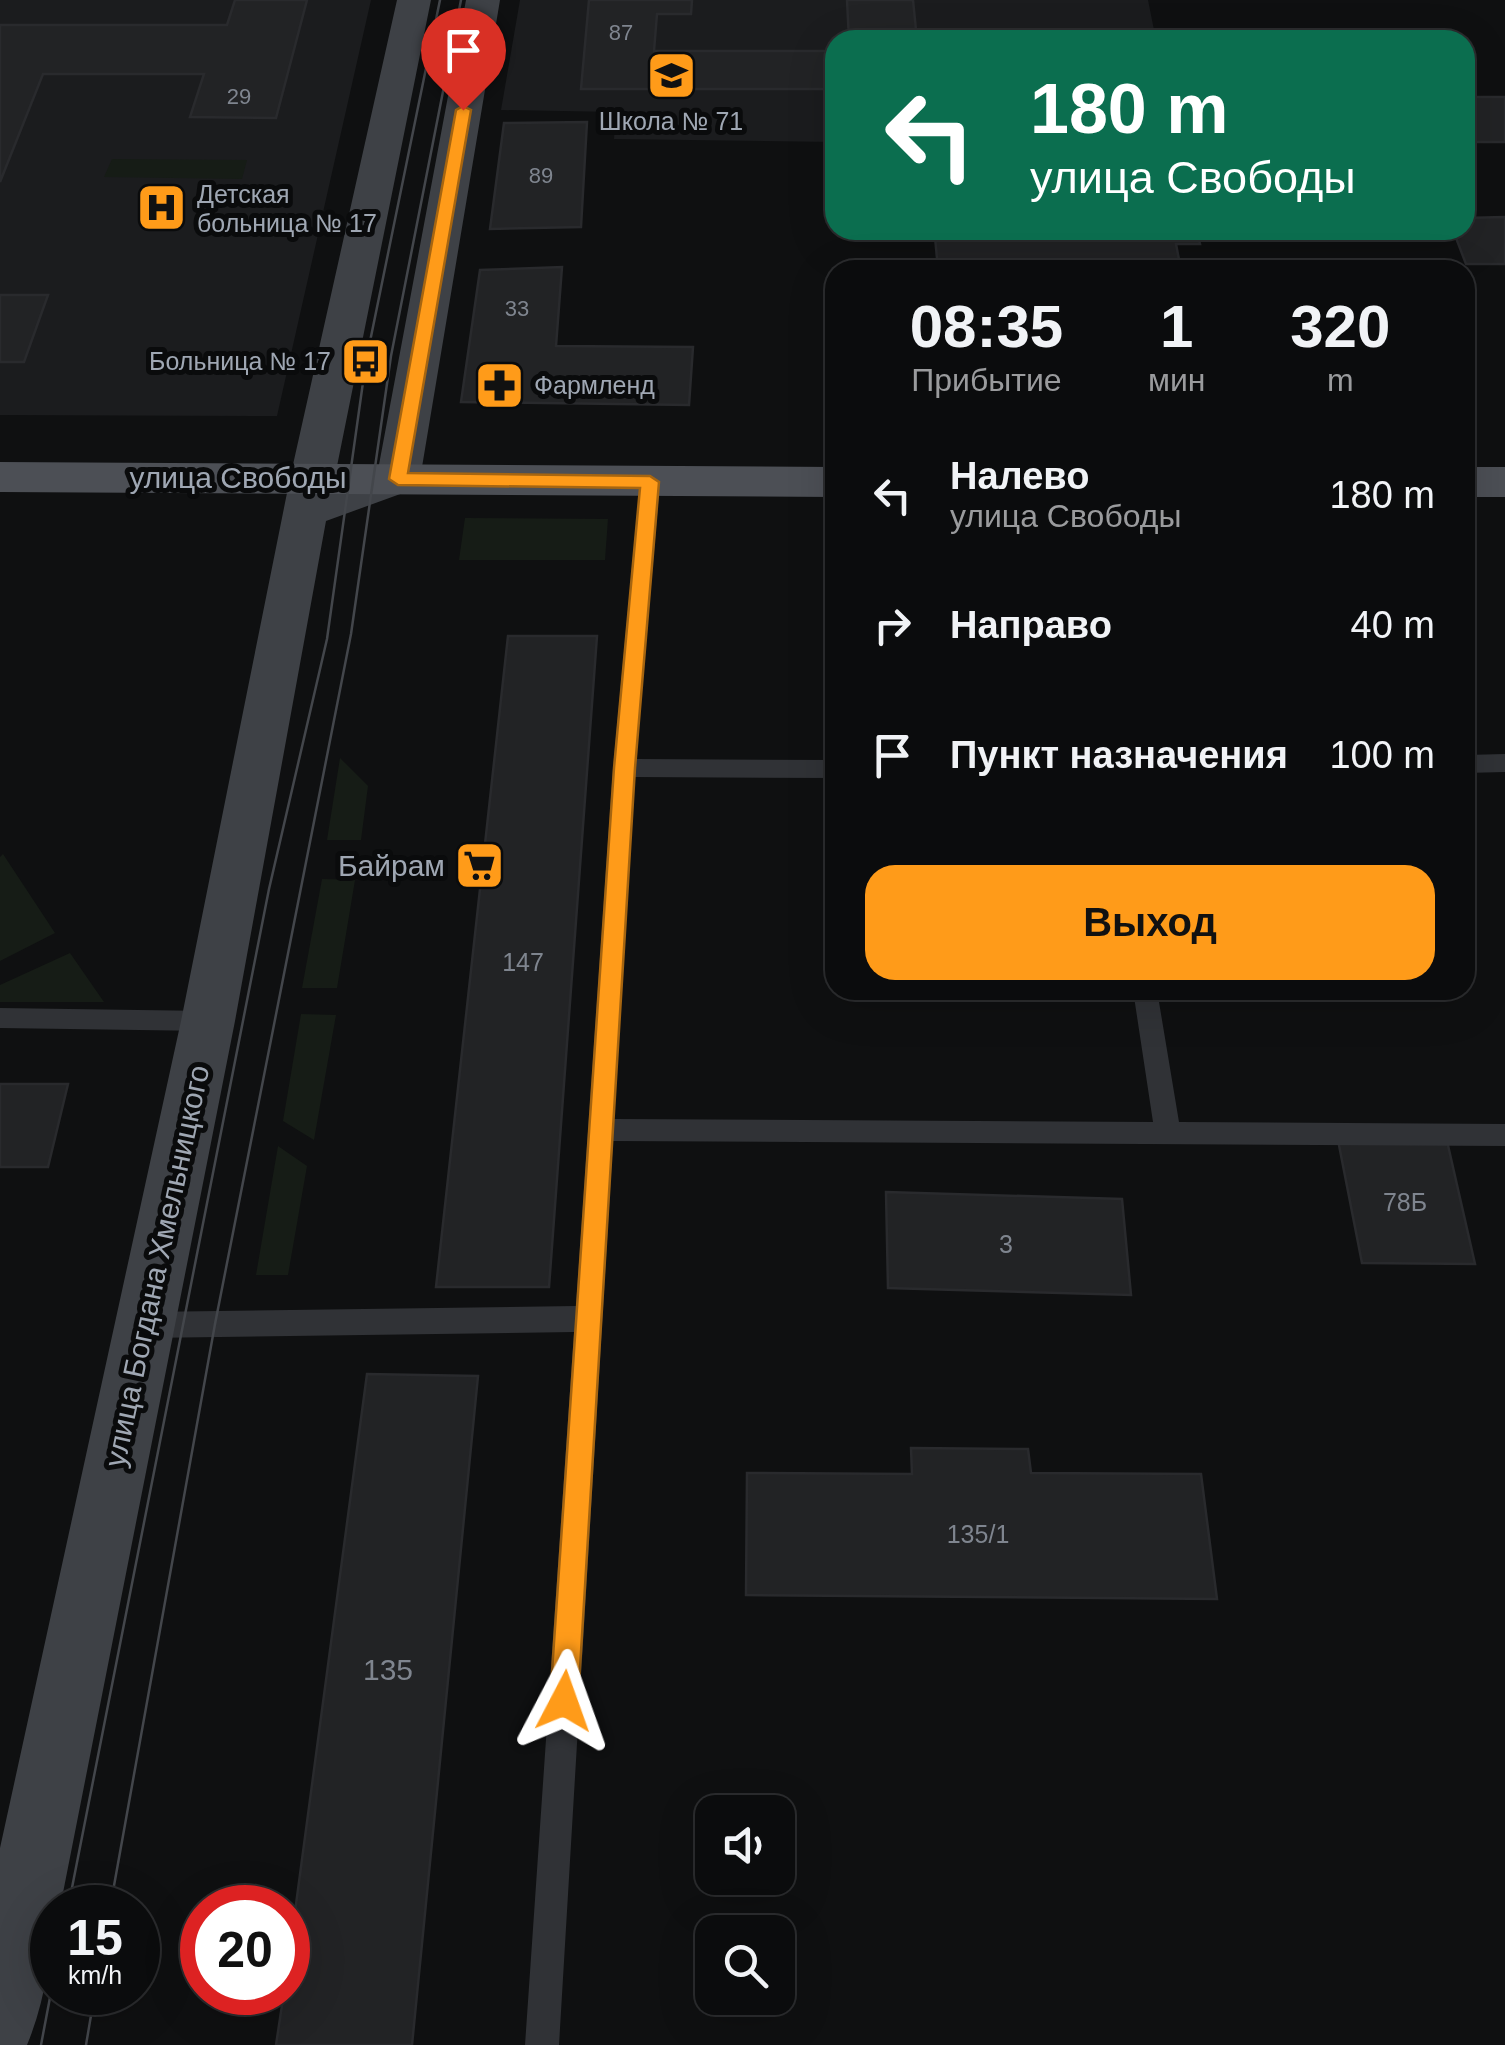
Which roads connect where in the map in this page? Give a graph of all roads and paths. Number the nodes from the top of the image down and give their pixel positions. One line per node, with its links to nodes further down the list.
1 (414, 0): 9 (street, улица Богдана Хмельницкого)
2 (483, 0): 4 (street)
3 (0, 478): 9 (main road, улица Свободы)
4 (398, 479): 5 (main road); 9 (street)
5 (650, 482): 6 (main road); 12 (lane)
6 (825, 482)
7 (1475, 482): 8 (main road)
8 (1505, 482)
9 (309, 495): 16 (street, улица Богдана Хмельницкого)
10 (1475, 764): 11 (lane)
11 (1505, 764)
12 (624, 768): 13 (lane); 17 (lane)
13 (825, 768)
14 (1147, 1000): 18 (lane)
15 (0, 1018): 16 (lane)
16 (208, 1021): 21 (street, улица Богдана Хмельницкого)
17 (602, 1130): 18 (lane); 20 (lane)
18 (1168, 1134): 19 (lane)
19 (1505, 1135)
20 (589, 1319): 21 (lane); 23 (lane)
21 (144, 1325): 22 (street, улица Богдана Хмельницкого)
22 (0, 2020)
23 (542, 2045)

